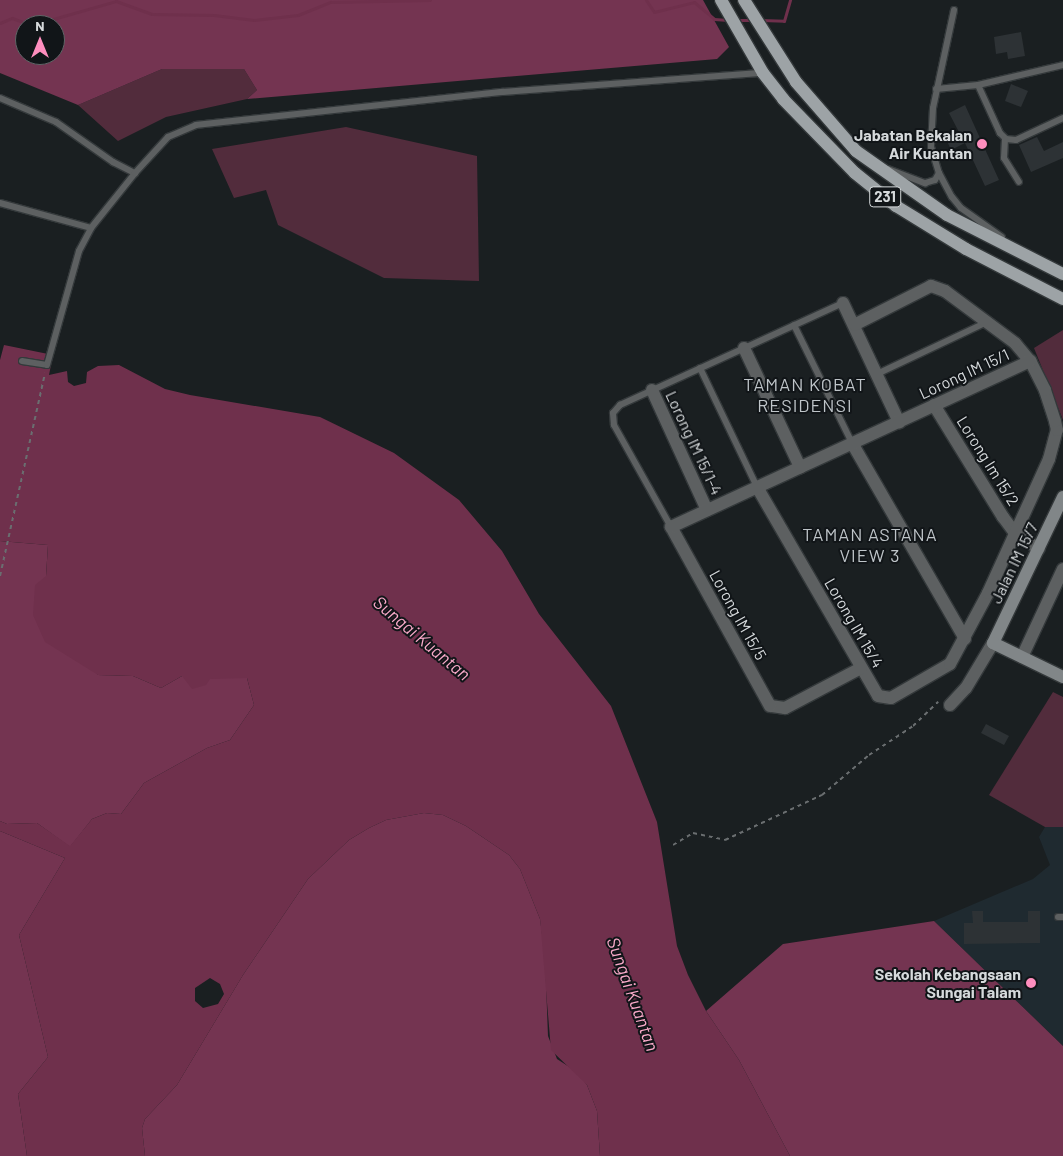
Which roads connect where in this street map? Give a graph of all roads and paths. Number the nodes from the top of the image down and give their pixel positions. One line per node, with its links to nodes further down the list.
1 (721, 0): 5 (main road, 231)
2 (744, 0): 11 (main road, 231)
3 (954, 10): 7 (lane)
4 (1063, 65): 6 (lane)
5 (763, 72): 12 (lane); 19 (main road, 231)
6 (978, 85): 7 (lane); 10 (lane)
7 (936, 89): 13 (lane)
8 (0, 98): 12 (lane)
9 (1063, 118): 10 (lane)
10 (1005, 139): 14 (lane)
11 (880, 167): 13 (lane); 17 (main road, 231)
12 (135, 173): 16 (lane)
13 (939, 173): 17 (lane)
14 (1019, 182)
15 (0, 203): 16 (lane)
16 (91, 228): 25 (lane)
17 (1034, 260): 18 (main road, 231)
18 (1063, 274)
19 (1063, 299)
20 (843, 304): 22 (lane); 23 (street)
21 (987, 322): 23 (street); 26 (street); 29 (lane)
22 (794, 325): 24 (lane); 33 (lane)
23 (854, 325): 29 (street)
24 (744, 348): 27 (lane); 34 (street)
25 (22, 361)
26 (1030, 361): 31 (street, Lorong IM 15/1); 39 (street, Lorong IM 15/1)
27 (700, 368): 30 (lane); 35 (lane)
28 (46, 372): 42 (path)
29 (877, 374): 32 (street)
30 (652, 390): 37 (street, Lorong IM 15/1-4); 38 (lane)
31 (934, 405): 32 (street, Lorong IM 15/1); 39 (street, Lorong Im 15/2)
32 (899, 422): 33 (street, Lorong IM 15/1)
33 (852, 443): 34 (street, Lorong IM 15/1); 43 (street)
34 (800, 467): 35 (street, Lorong IM 15/1)
35 (757, 487): 37 (street, Lorong IM 15/1); 46 (street, Lorong IM 15/4)
36 (1063, 497): 40 (street, Jalan IM 15/7)
37 (707, 510): 38 (street, Lorong IM 15/1)
38 (671, 527): 46 (street, Lorong IM 15/5)
39 (1016, 534): 40 (street); 43 (street, Lorong IM 15/1)
40 (1039, 549): 44 (street, Jalan IM 15/7)
41 (1063, 569): 45 (street)
42 (0, 576)
43 (966, 639): 48 (street, Lorong IM 15/1)
44 (993, 643): 45 (street); 49 (street, Jalan IM 15/7)
45 (1022, 657): 47 (street)
46 (861, 668): 48 (street, Lorong IM 15/4)
47 (1063, 676)
48 (878, 696)
49 (950, 705): 50 (path)
50 (673, 845)

